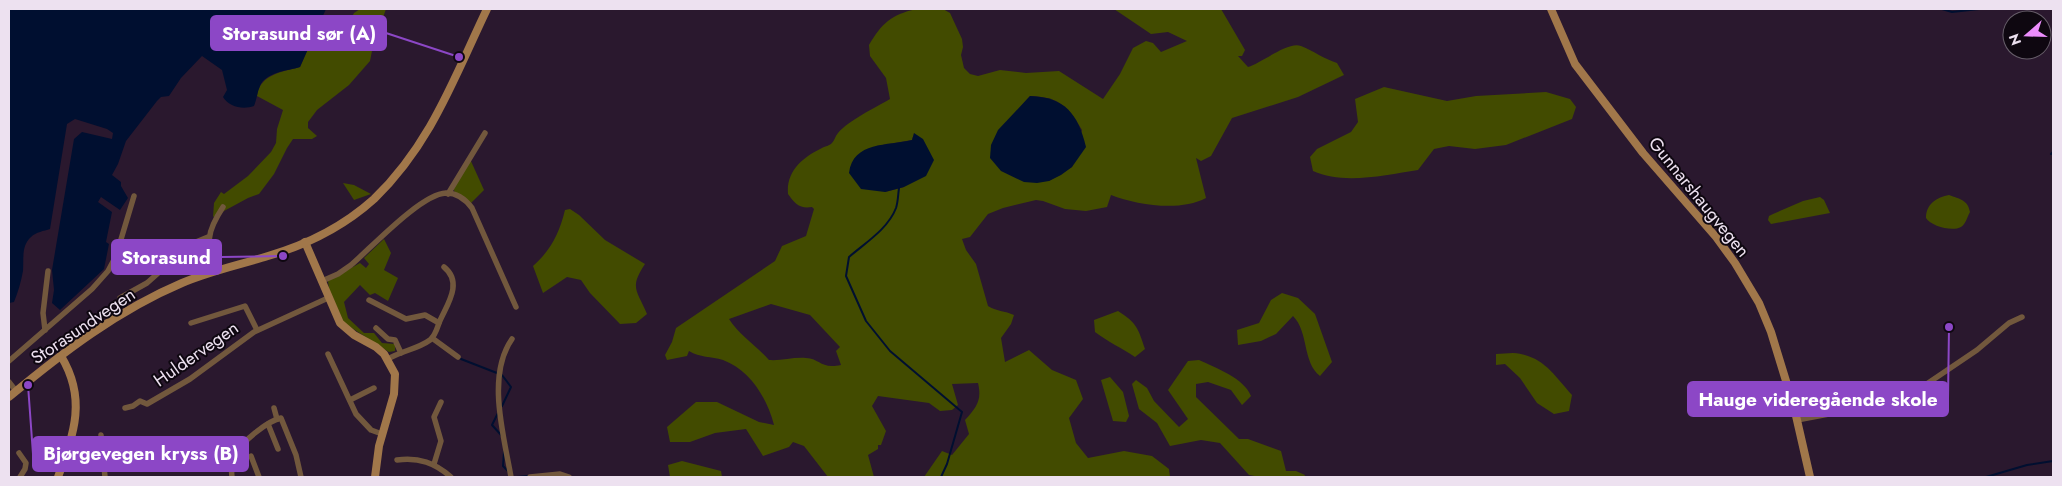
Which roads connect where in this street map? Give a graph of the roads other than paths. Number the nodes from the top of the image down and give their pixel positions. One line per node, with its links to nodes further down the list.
1 (486, 9): 8 (main road, Storasundvegen)
2 (1551, 9): 40 (main road, Gunnarshaugvegen)
3 (485, 133): 4 (street)
4 (448, 194): 12 (street); 16 (street)
5 (134, 196): 21 (street, Storasundvegen)
6 (223, 207): 7 (street)
7 (208, 237): 10 (street); 13 (street)
8 (305, 242): 10 (main road, Storasundvegen); 12 (main road)
9 (444, 267): 19 (street)
10 (217, 270): 27 (main road, Storasundvegen)
11 (48, 271): 21 (street, Storasundvegen)
12 (322, 281): 14 (main road)
13 (120, 298)
14 (328, 298): 22 (street, Huldervegen); 29 (main road)
15 (369, 300): 19 (street)
16 (516, 307)
17 (2022, 317): 40 (street)
18 (191, 323): 22 (street, Huldervegen)
19 (439, 323): 23 (street)
20 (376, 328): 25 (street)
21 (45, 330): 30 (street, Storasundvegen)
22 (257, 330): 37 (street, Huldervegen)
23 (432, 338): 25 (street); 28 (street)
24 (512, 340): 57 (street)
25 (401, 353): 29 (street)
26 (328, 354): 35 (street)
27 (60, 356): 33 (main road, Storasundvegen); 50 (main road)
28 (458, 357)
29 (388, 358): 42 (main road)
30 (9, 361)
31 (9, 382): 33 (street)
32 (374, 388): 35 (street)
33 (16, 391): 34 (main road, Storasundvegen)
34 (9, 397)
35 (350, 400): 42 (street)
36 (441, 402): 48 (street)
37 (125, 408)
38 (274, 408): 39 (street)
39 (277, 419): 41 (street); 54 (street)
40 (1797, 420): 60 (main road, Gunnarshaugvegen)
41 (268, 424): 44 (street); 52 (street)
42 (382, 434): 55 (main road)
43 (101, 436): 51 (street)
44 (278, 449)
45 (19, 453): 49 (street)
46 (251, 456): 53 (street)
47 (397, 460): 48 (street)
48 (434, 464): 56 (street)
49 (20, 477)
50 (58, 477)
51 (105, 477)
52 (232, 477)
53 (259, 477)
54 (302, 477)
55 (375, 477)
56 (451, 477)
57 (511, 477)
58 (530, 477): 59 (street)
59 (569, 477)
60 (1810, 477)

